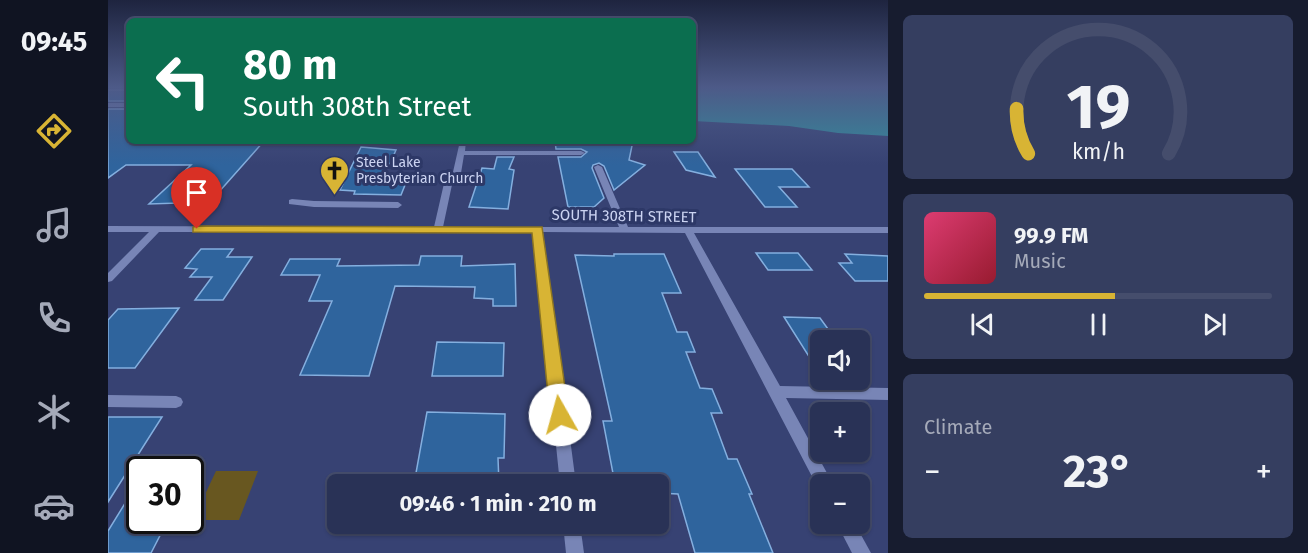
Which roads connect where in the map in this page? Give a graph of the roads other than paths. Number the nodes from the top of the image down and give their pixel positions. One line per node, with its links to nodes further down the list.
1 (463, 144): 2 (street)
2 (462, 153): 3 (street); 9 (street)
3 (581, 153)
4 (598, 167): 11 (street)
5 (292, 202): 6 (street)
6 (398, 206)
7 (108, 229): 8 (street, SOUTH 308TH STREET)
8 (157, 229): 9 (street, SOUTH 308TH STREET); 14 (street)
9 (438, 230): 10 (street, SOUTH 308TH STREET)
10 (538, 230): 11 (street, SOUTH 308TH STREET); 19 (street)
11 (625, 230): 13 (street, SOUTH 308TH STREET)
12 (888, 230): 13 (street, SOUTH 308TH STREET)
13 (689, 231): 15 (street)
14 (108, 279)
15 (775, 392): 16 (street); 20 (street)
16 (888, 394)
17 (108, 401): 18 (street)
18 (176, 402)
19 (567, 474)
20 (820, 474)
21 (573, 534): 23 (street)
22 (852, 534): 24 (street)
23 (575, 553)
24 (862, 553)

